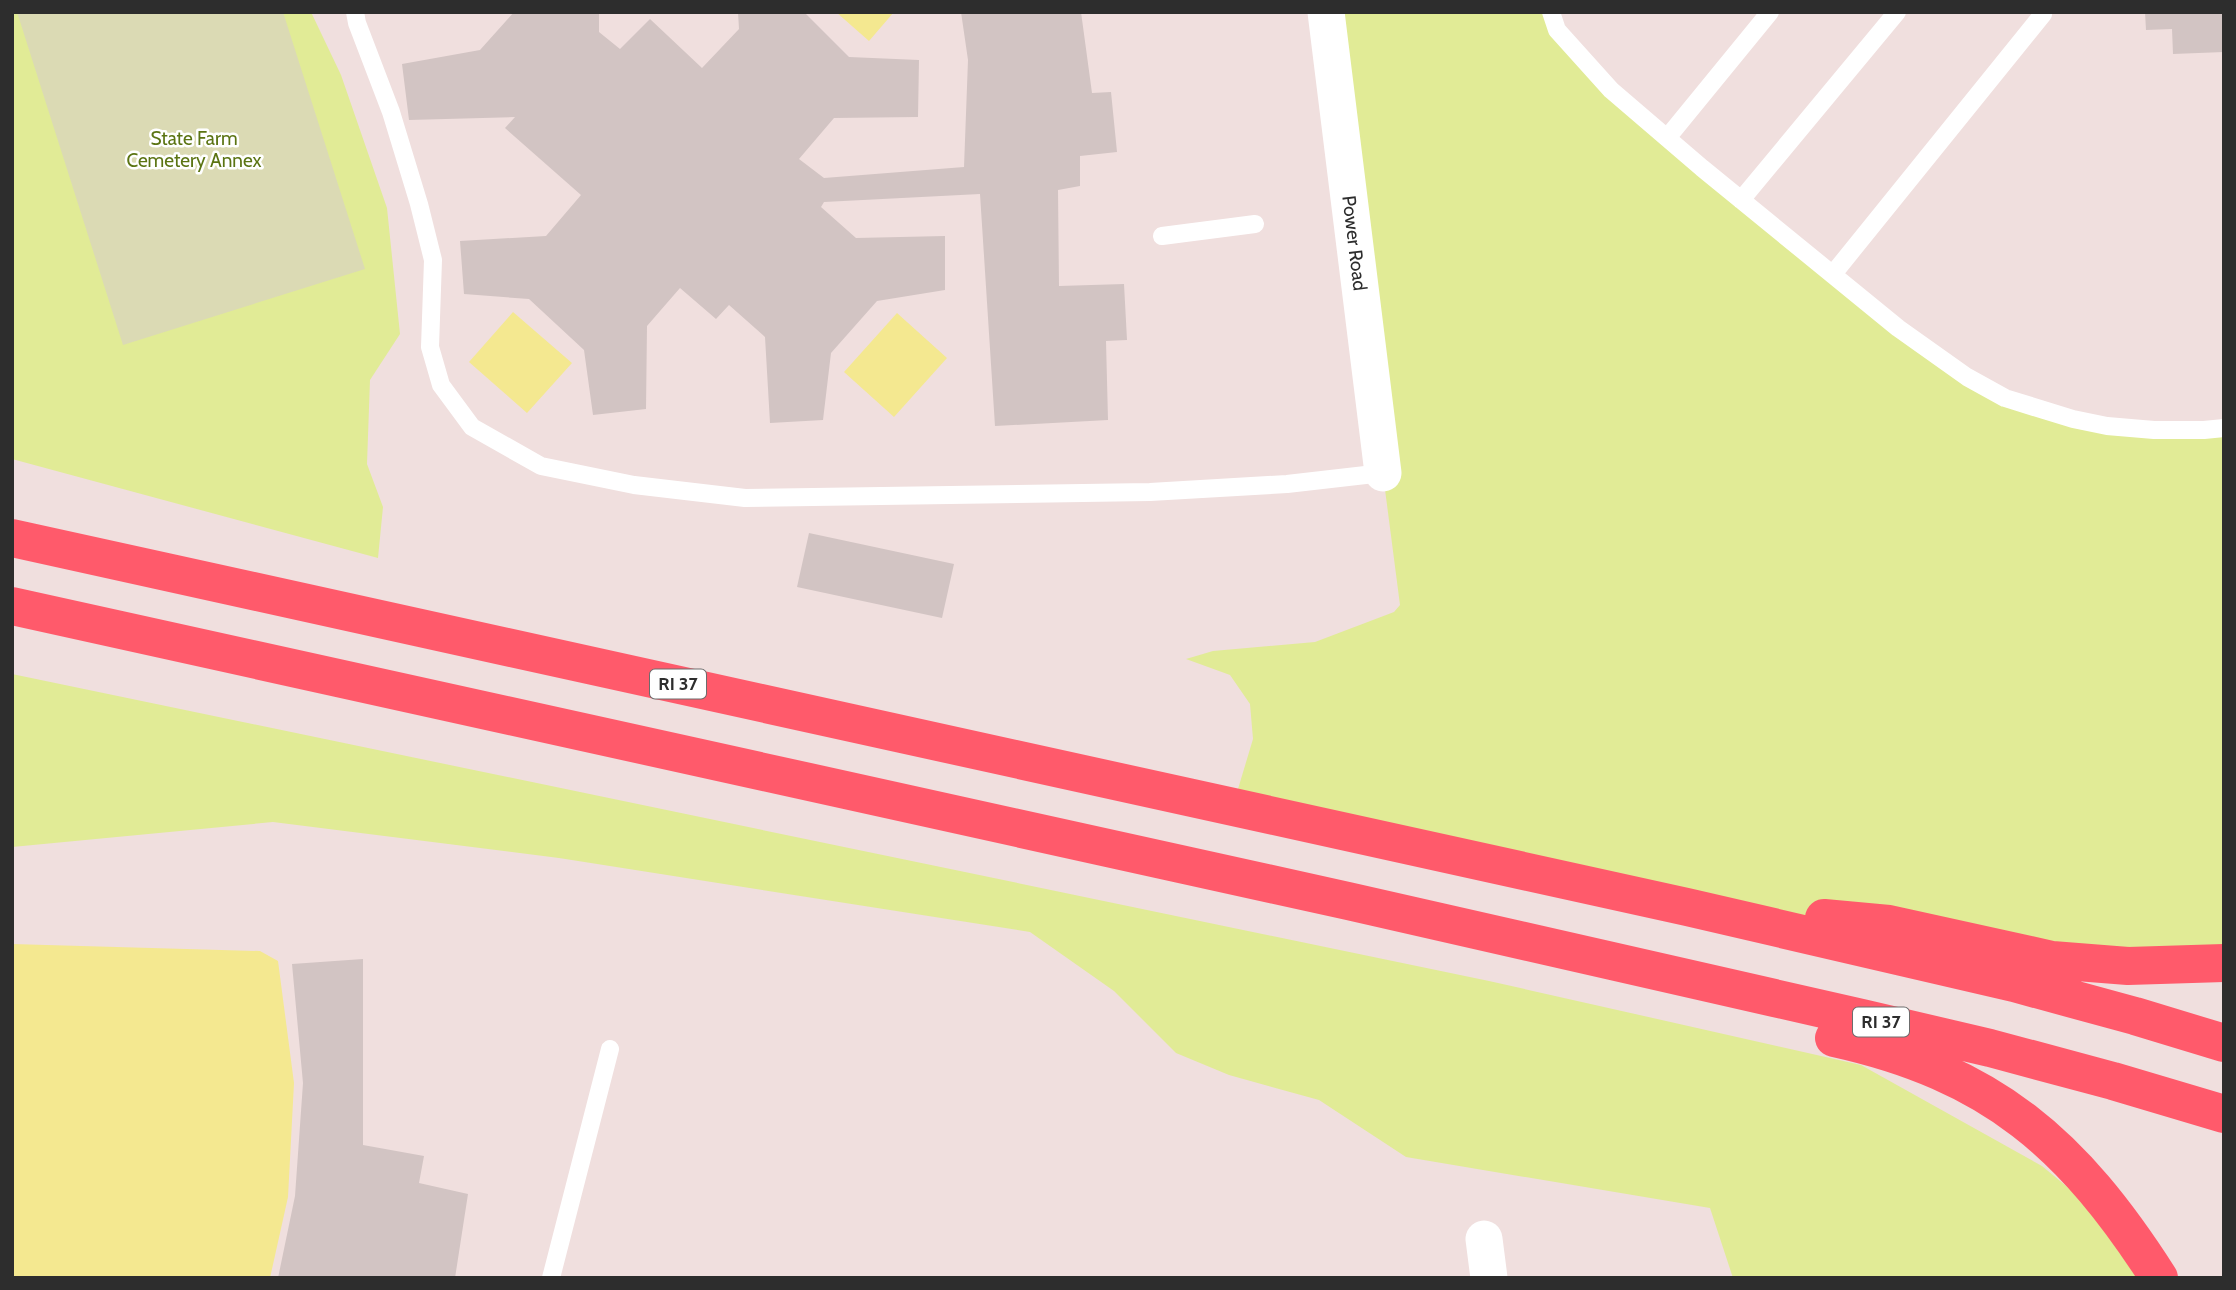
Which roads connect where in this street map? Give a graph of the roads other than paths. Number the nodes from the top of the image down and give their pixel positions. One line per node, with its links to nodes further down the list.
1 (355, 12): 13 (lane)
2 (1326, 12): 13 (street, Power Road)
3 (1551, 12): 7 (lane)
4 (1770, 12): 7 (lane)
5 (1897, 12): 8 (lane)
6 (2042, 12): 11 (lane)
7 (1667, 138): 8 (lane)
8 (1741, 200): 11 (lane)
9 (1255, 224): 10 (lane)
10 (1162, 236)
11 (1833, 274): 12 (lane)
12 (2224, 428)
13 (1383, 473)
14 (12, 538): 16 (highway, RI 37)
15 (12, 606): 17 (highway, RI 37)
16 (1688, 906): 18 (highway); 19 (highway, RI 37)
17 (1536, 943): 21 (highway, RI 37); 25 (highway)
18 (2224, 963)
19 (2224, 1043)
20 (610, 1049): 23 (lane)
21 (2224, 1114)
22 (1484, 1239): 24 (street)
23 (551, 1278)
24 (1489, 1278)
25 (2160, 1278)

